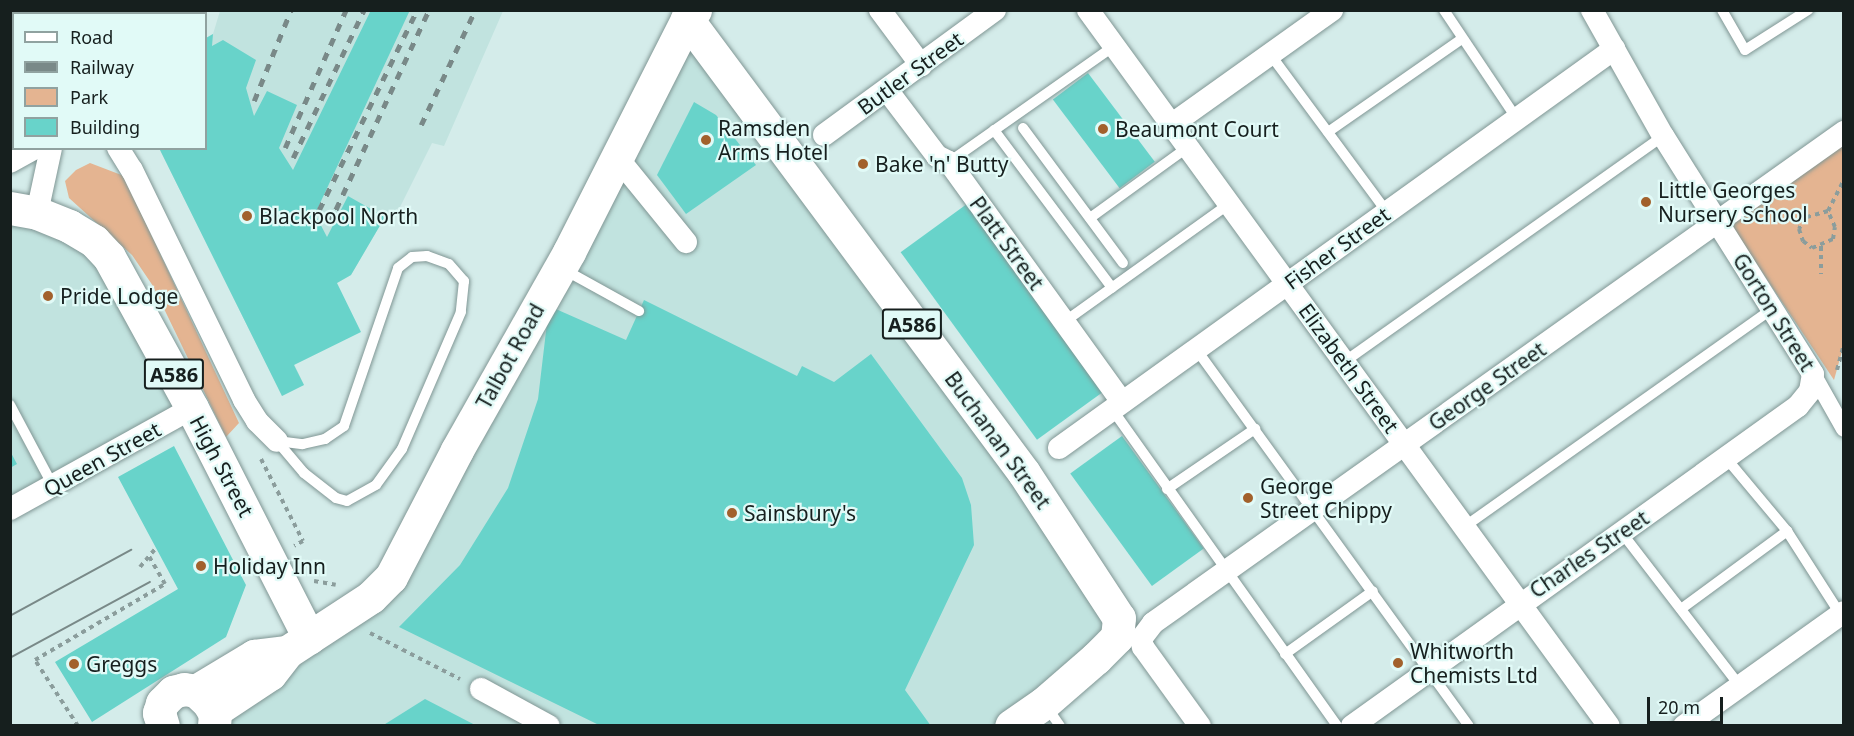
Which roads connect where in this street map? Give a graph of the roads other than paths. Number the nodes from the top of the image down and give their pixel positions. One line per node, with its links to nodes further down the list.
1 (880, 10): 14 (street)
2 (995, 10): 14 (street, Butler Street)
3 (1088, 10): 11 (street, Elizabeth Street)
4 (1332, 10): 13 (street)
5 (1444, 10): 10 (lane)
6 (1592, 10): 12 (street, Gorton Street)
7 (1722, 10): 8 (lane)
8 (1808, 10)
9 (690, 13): 28 (main road, Talbot Road); 70 (main road, Buchanan Street / A586)
10 (1462, 39): 16 (lane); 20 (lane)
11 (1113, 46): 17 (street, Elizabeth Street); 19 (lane)
12 (1614, 49): 16 (street, Fisher Street); 23 (street, Gorton Street)
13 (1270, 54): 17 (street); 20 (lane)
14 (921, 65): 15 (street, Butler Street)
15 (887, 90): 22 (street, Butler Street); 30 (street, Platt Street)
16 (1517, 119): 33 (street, Fisher Street)
17 (1171, 124): 24 (street, Elizabeth Street)
18 (1023, 128): 34 (lane)
19 (994, 130): 30 (lane); 40 (lane)
20 (1328, 132): 33 (lane)
21 (1844, 132): 35 (street, George Street)
22 (824, 135)
23 (1663, 136): 35 (street, Gorton Street); 45 (lane)
24 (1188, 147): 31 (street, Elizabeth Street); 34 (lane)
25 (31, 150): 29 (street)
26 (50, 150): 32 (street, High Street)
27 (119, 150): 53 (street)
28 (616, 156): 36 (street); 38 (main road, Talbot Road)
29 (10, 162)
30 (949, 162): 43 (street, Platt Street)
31 (1229, 204): 39 (street, Elizabeth Street); 40 (lane)
32 (24, 210): 49 (main road, High Street / A586)
33 (1387, 212): 39 (street, Fisher Street)
34 (1090, 218): 37 (lane)
35 (1717, 222): 41 (street, Gorton Street); 52 (street, George Street)
36 (686, 242)
37 (1123, 263)
38 (560, 268): 42 (lane); 68 (main road, Talbot Road)
39 (1287, 284): 44 (street, Fisher Street); 45 (street, Elizabeth Street)
40 (1112, 288): 43 (lane)
41 (1771, 310): 46 (street, Gorton Street); 60 (lane)
42 (639, 311)
43 (1065, 322): 48 (street, Platt Street)
44 (1196, 349): 48 (street, Fisher Street); 50 (lane)
45 (1344, 362): 52 (street, Elizabeth Street)
46 (1813, 374): 51 (street, Gorton Street); 55 (street, Charles Street)
47 (10, 405): 56 (lane)
48 (1117, 406): 54 (street, Fisher Street); 57 (lane)
49 (192, 408): 56 (street, Queen Street); 64 (main road, High Street / A586)
50 (1255, 429): 57 (lane); 59 (lane)
51 (1844, 429)
52 (1404, 444): 59 (street, George Street); 60 (street, Elizabeth Street)
53 (267, 446): 53 (lane)
54 (1059, 448)
55 (1726, 458): 61 (lane); 62 (street, Charles Street)
56 (53, 486): 58 (street, Queen Street)
57 (1167, 489): 63 (lane)
58 (10, 509)
59 (1313, 510): 63 (street, George Street); 65 (lane)
60 (1464, 527): 66 (street, Elizabeth Street)
61 (1786, 531): 67 (lane); 69 (lane)
62 (1622, 533): 66 (street, Charles Street); 67 (lane)
63 (1228, 572): 70 (street, George Street); 72 (lane)
64 (299, 586): 68 (main road); 71 (main road, High Street / A586)
65 (1373, 591): 72 (lane); 73 (lane)
66 (1519, 602): 73 (street, Charles Street); 85 (street, Elizabeth Street)
67 (1682, 609): 74 (lane)
68 (367, 611): 71 (main road, Talbot Road)
69 (1842, 613): 74 (street)
70 (1122, 644): 77 (main road, George Street); 81 (street)
71 (298, 645): 76 (main road, Talbot Road)
72 (1285, 654): 82 (lane)
73 (1428, 668): 83 (street, Charles Street); 84 (lane)
74 (1740, 686): 86 (street)
75 (481, 689): 79 (street)
76 (208, 709): 78 (main road, Talbot Road)
77 (1052, 714): 80 (main road, George Street)
78 (154, 722)
79 (549, 726)
80 (1011, 726)
81 (1200, 726)
82 (1337, 726)
83 (1352, 726)
84 (1469, 726)
85 (1609, 726)
86 (1684, 726)

